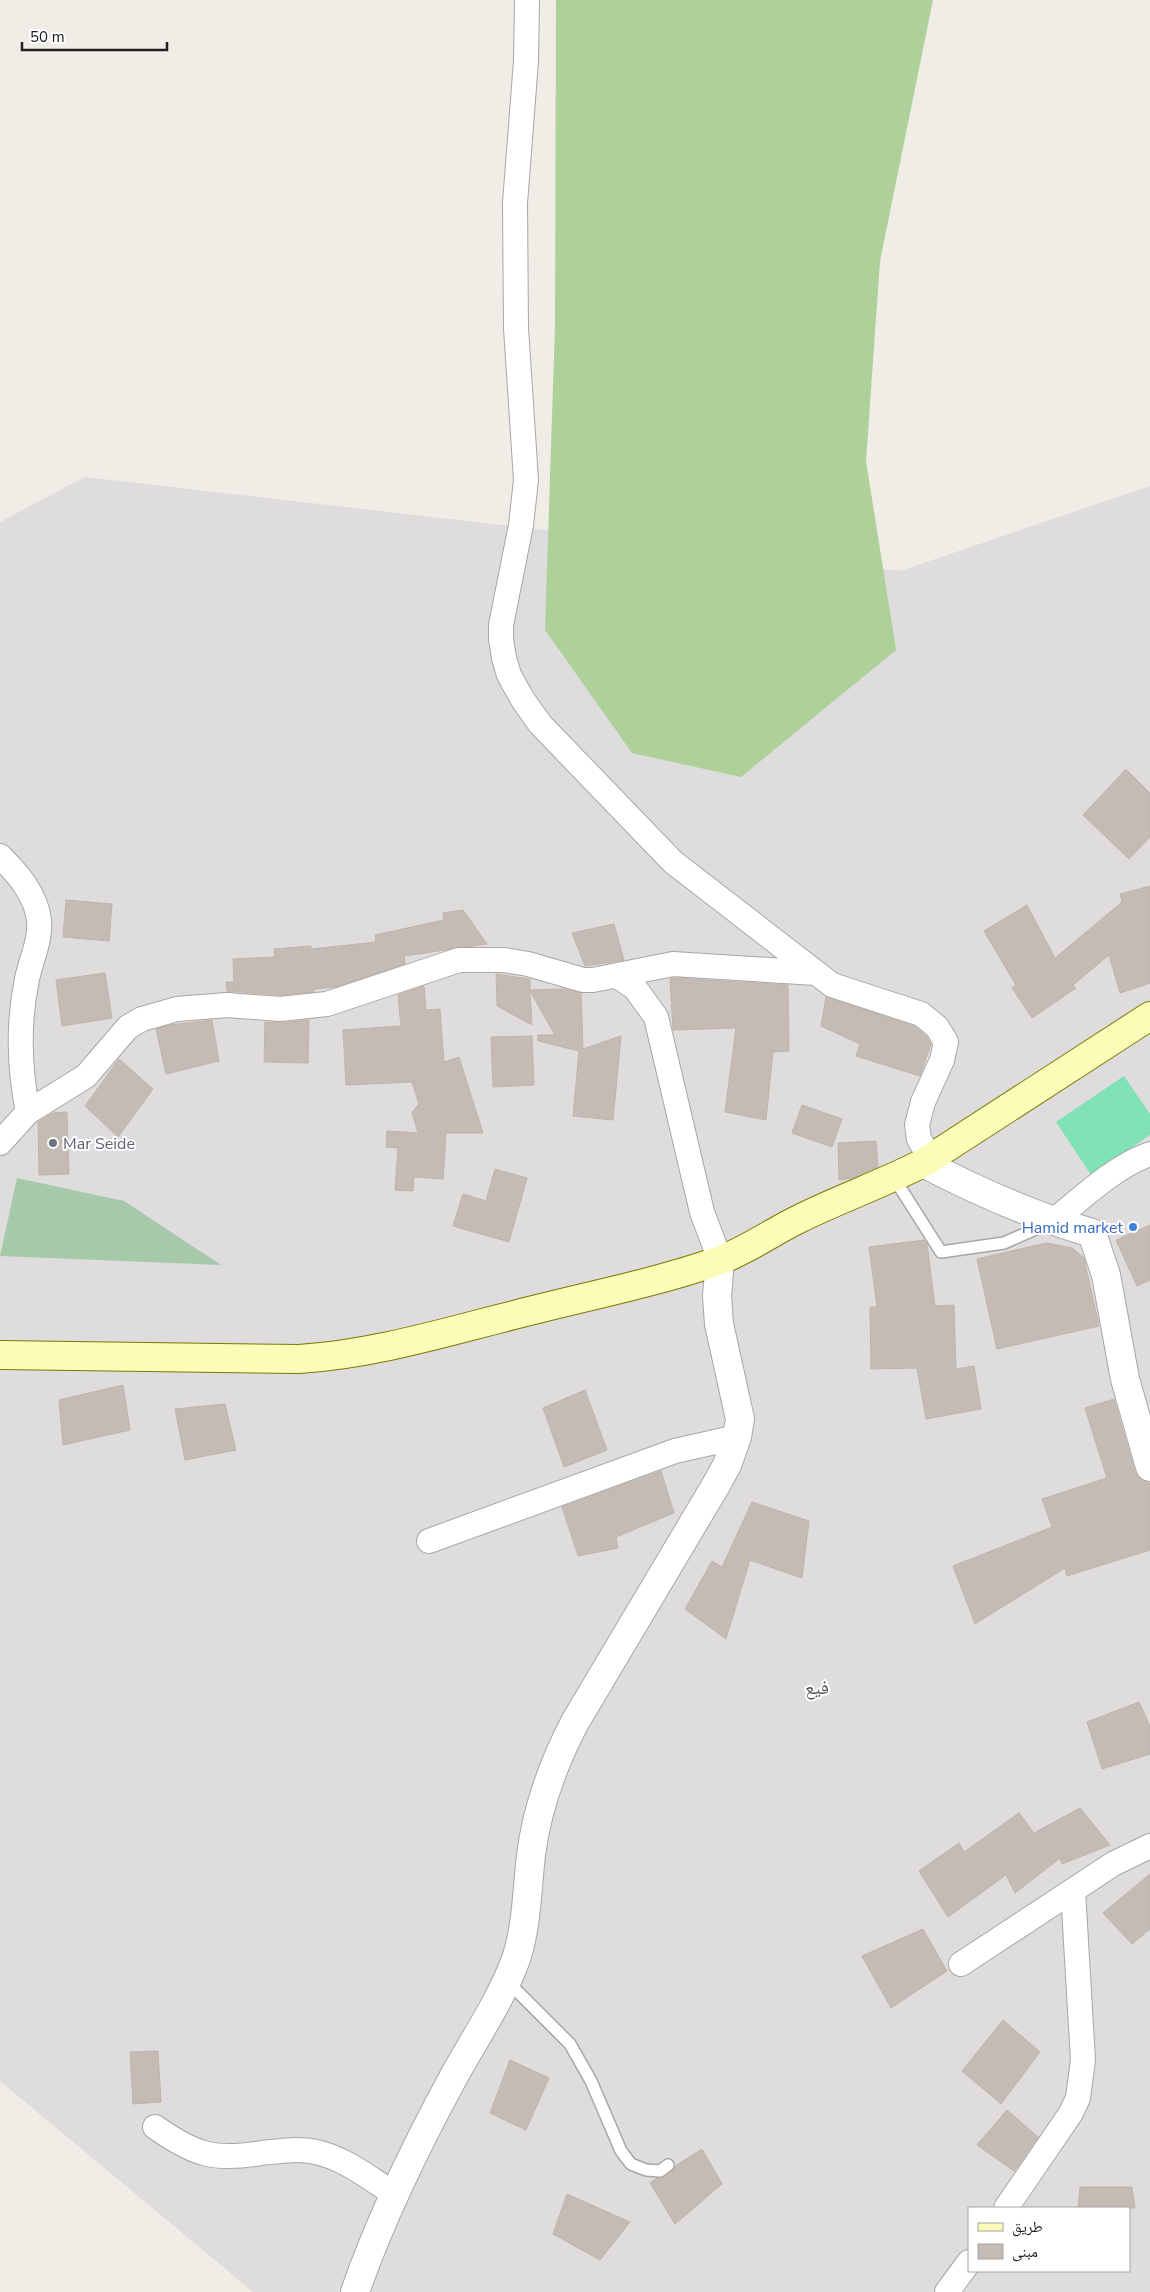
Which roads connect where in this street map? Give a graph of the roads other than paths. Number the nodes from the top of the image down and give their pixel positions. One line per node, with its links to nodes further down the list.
1 (527, 0): 3 (street)
2 (0, 856): 6 (street)
3 (816, 973): 4 (street); 9 (street)
4 (617, 976): 6 (street); 12 (street)
5 (1150, 1016): 9 (main road)
6 (28, 1112): 7 (street)
7 (0, 1143)
8 (1150, 1154): 11 (street)
9 (926, 1161): 10 (main road); 11 (street)
10 (894, 1178): 11 (lane); 12 (main road)
11 (1052, 1222): 15 (street)
12 (720, 1260): 13 (main road); 14 (street)
13 (0, 1356)
14 (737, 1437): 16 (street); 20 (street)
15 (1150, 1468)
16 (429, 1541)
17 (1150, 1846): 18 (street)
18 (1073, 1891): 19 (street); 24 (street)
19 (961, 1964)
20 (507, 1981): 22 (lane); 23 (street)
21 (155, 2127): 23 (street)
22 (668, 2165)
23 (393, 2193): 26 (street)
24 (1007, 2207)
25 (968, 2263): 27 (street)
26 (355, 2292)
27 (947, 2292)

